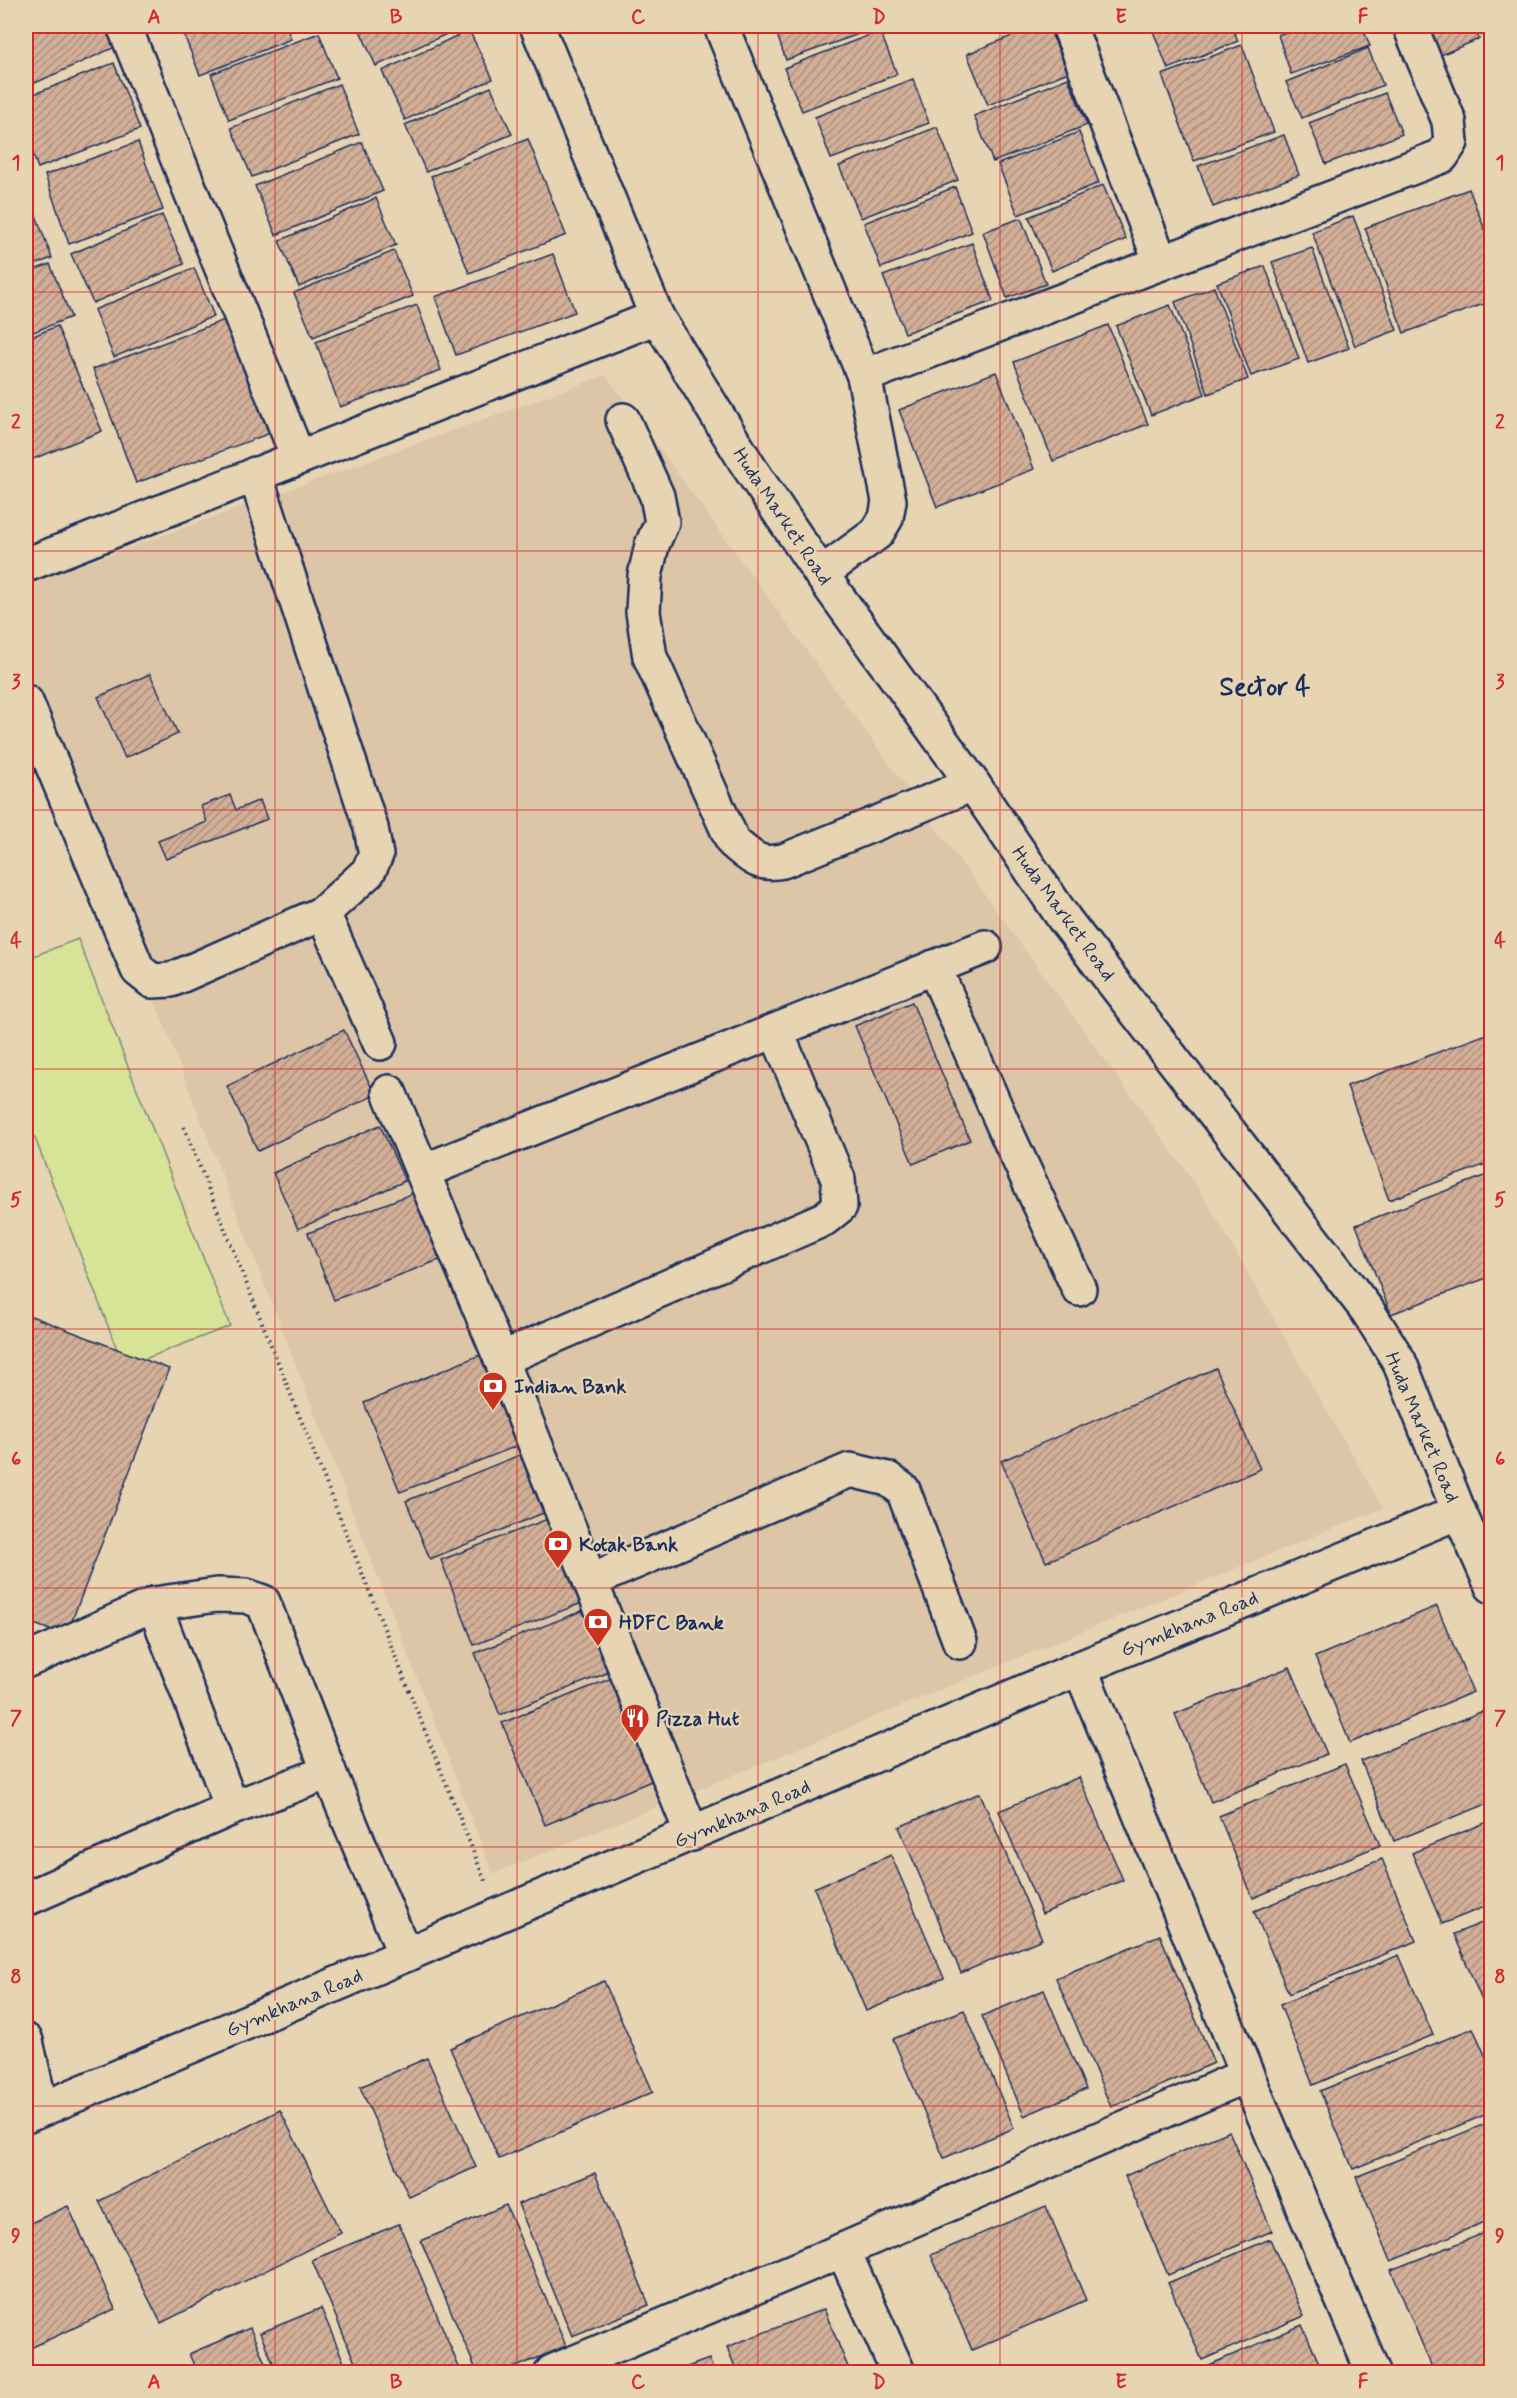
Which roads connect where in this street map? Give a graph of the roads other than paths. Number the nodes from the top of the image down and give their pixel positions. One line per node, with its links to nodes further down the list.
1 (124, 26): 10 (street)
2 (537, 26): 7 (street, Huda Market Road)
3 (721, 26): 8 (street)
4 (1069, 26): 6 (street)
5 (1410, 26): 6 (street)
6 (1161, 263): 8 (street)
7 (657, 317): 10 (street); 13 (street, Huda Market Road)
8 (864, 376): 13 (street)
9 (623, 420): 15 (street)
10 (298, 457): 11 (street)
11 (255, 474): 12 (street); 16 (street)
12 (26, 565)
13 (821, 574): 15 (street, Huda Market Road)
14 (26, 702): 16 (street)
15 (973, 784): 25 (street, Huda Market Road)
16 (323, 913): 20 (street)
17 (985, 947): 18 (street)
18 (934, 967): 19 (street); 23 (street)
19 (776, 1030): 22 (street); 24 (street)
20 (380, 1043)
21 (389, 1092): 22 (street)
22 (424, 1171): 24 (street)
23 (1079, 1289)
24 (501, 1359): 26 (street)
25 (1459, 1512): 27 (street, Huda Market Road); 31 (street, Gymkhana Road)
26 (590, 1581): 29 (street); 34 (street)
27 (1491, 1586)
28 (154, 1604): 30 (street); 32 (street); 33 (street)
29 (960, 1642)
30 (26, 1661)
31 (1080, 1668): 34 (street, Gymkhana Road); 38 (street)
32 (328, 1772): 33 (street); 36 (street)
33 (232, 1808): 35 (street)
34 (692, 1834): 36 (street, Gymkhana Road)
35 (26, 1899)
36 (405, 1955): 39 (street, Gymkhana Road)
37 (26, 2041): 39 (street)
38 (1247, 2075): 40 (street); 43 (street)
39 (33, 2112)
40 (843, 2250): 41 (street); 42 (street)
41 (552, 2373)
42 (898, 2373)
43 (1373, 2373)

